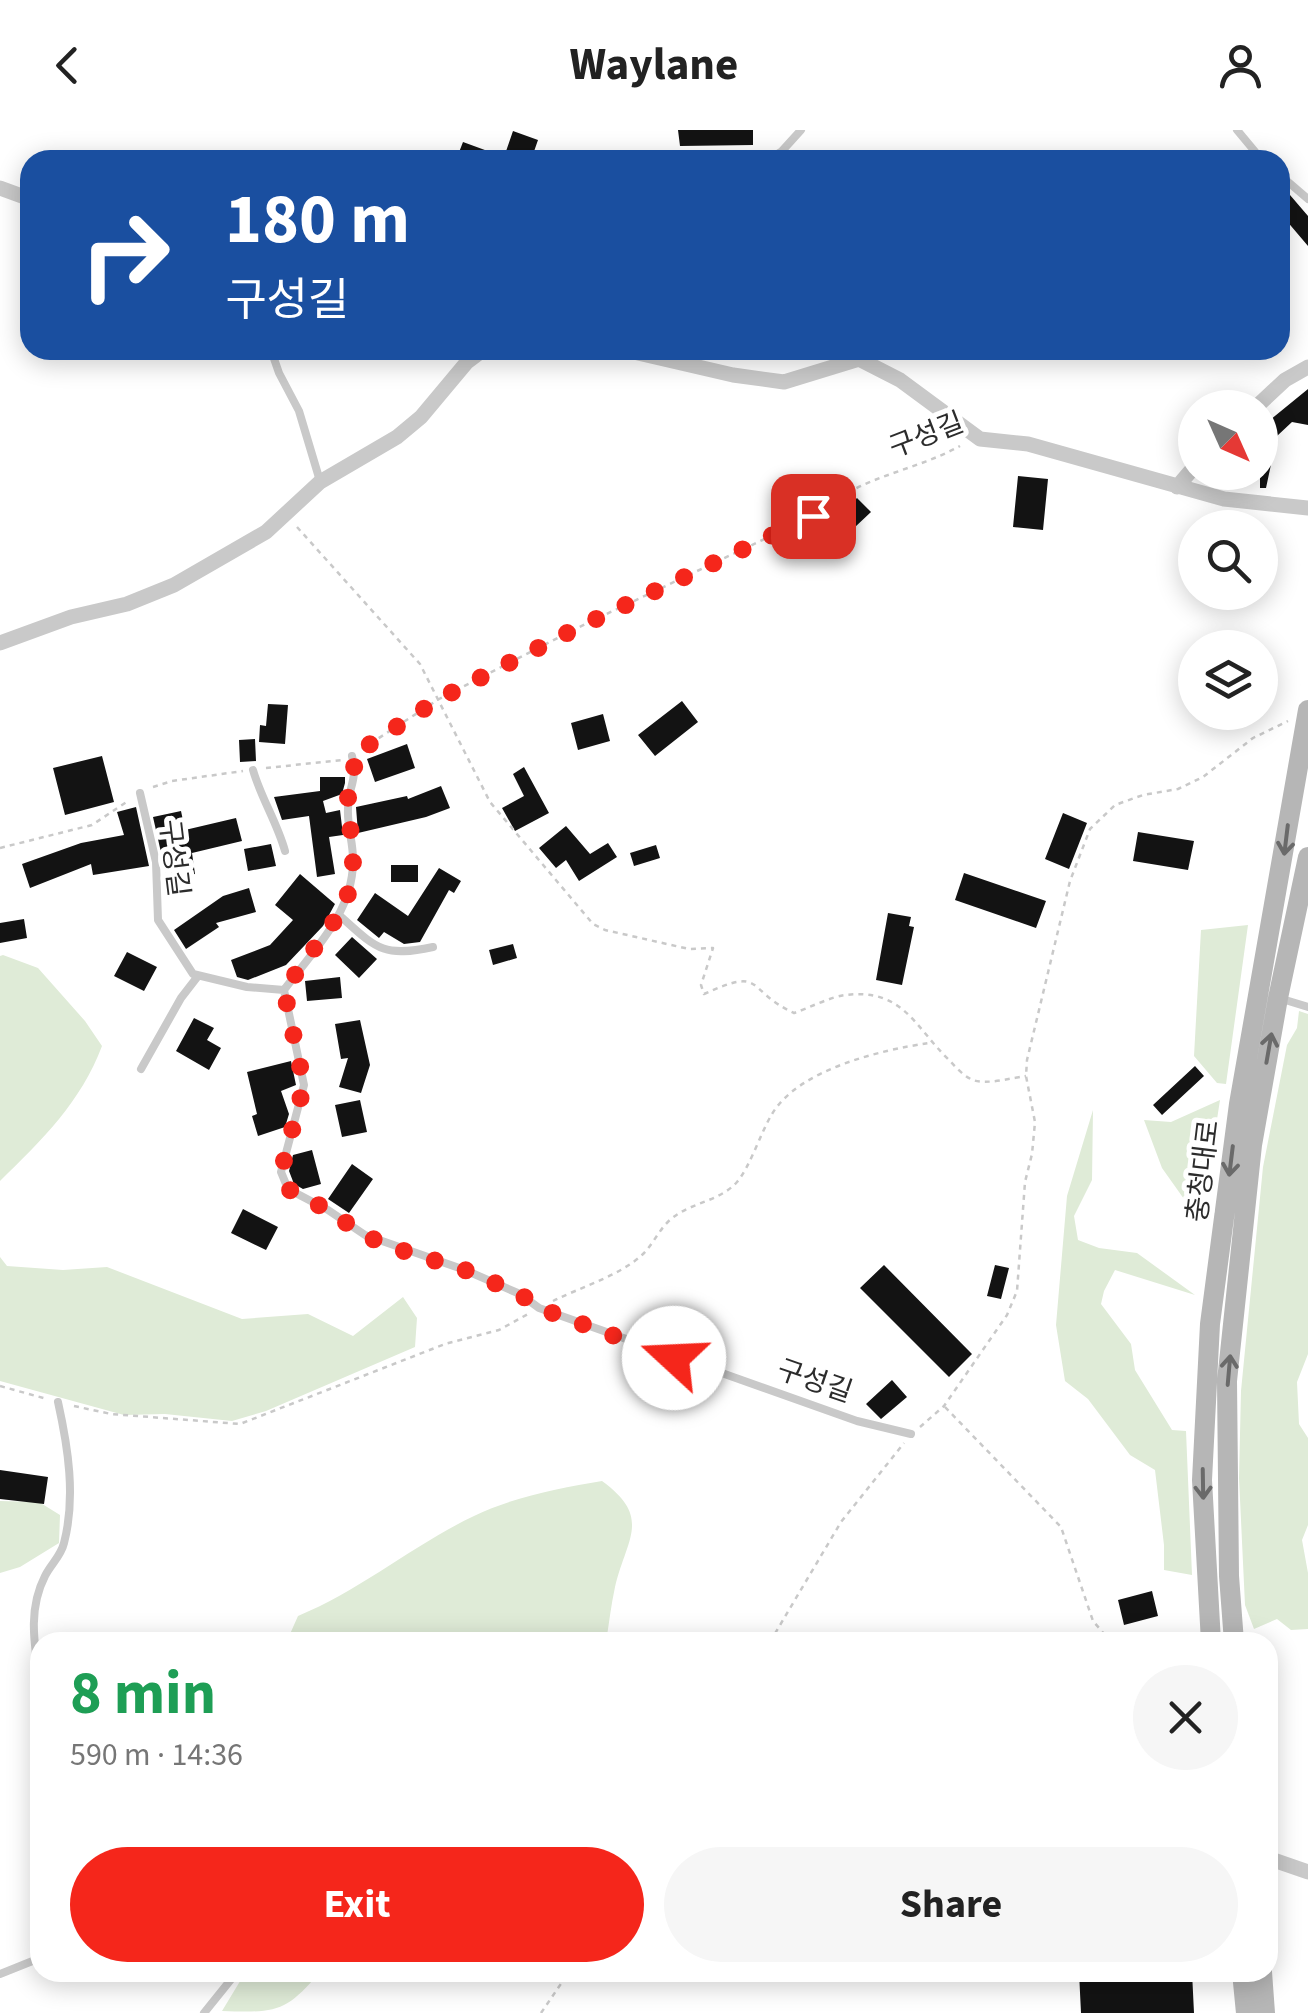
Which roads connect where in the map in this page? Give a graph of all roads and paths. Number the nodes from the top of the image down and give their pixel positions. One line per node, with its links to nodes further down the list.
1 (801, 130): 3 (lane)
2 (1237, 130): 4 (lane)
3 (783, 150)
4 (1254, 150)
5 (276, 360): 13 (lane)
6 (470, 360): 13 (street)
7 (668, 360): 8 (street)
8 (857, 360)
9 (862, 360): 12 (street)
10 (1308, 367): 11 (street)
11 (1275, 390)
12 (980, 439): 14 (street, 구성길); 18 (path, 구성길)
13 (320, 482): 16 (street)
14 (1177, 487): 15 (street, 구성길)
15 (1308, 508)
16 (286, 515): 17 (street); 18 (path)
17 (0, 643)
18 (439, 699): 20 (path, 구성길); 33 (path)
19 (1308, 710): 33 (path); 40 (main road, 충청대로, one-way to 40)
20 (352, 756): 21 (path, 구성길); 26 (lane)
21 (253, 770): 22 (path, 구성길); 24 (lane)
22 (140, 793): 23 (path, 구성길); 28 (lane, 구성길)
23 (0, 848)
24 (285, 851)
25 (1308, 856): 30 (main road, 충청대로)
26 (339, 915): 27 (lane); 29 (lane)
27 (433, 947)
28 (198, 976): 29 (lane); 32 (lane)
29 (284, 990): 36 (lane, 구성길)
30 (1278, 998): 31 (lane); 41 (main road, 충청대로, one-way to 30)
31 (1308, 1008)
32 (141, 1069)
33 (1026, 1076): 35 (path)
34 (58, 1402): 37 (lane)
35 (944, 1406): 36 (path); 39 (path)
36 (911, 1434): 38 (path)
37 (33, 1632)
38 (776, 1632)
39 (1103, 1632)
40 (1210, 1632)
41 (1233, 1632)
42 (1278, 1862): 43 (street)
43 (1308, 1872)
44 (30, 1962): 45 (lane)
45 (0, 1974)
46 (229, 1982): 50 (lane)
47 (563, 1982): 51 (path)
48 (1243, 1982): 52 (main road)
49 (1263, 1982): 53 (main road)
50 (204, 2013)
51 (541, 2013)
52 (1246, 2013)
53 (1265, 2013)

